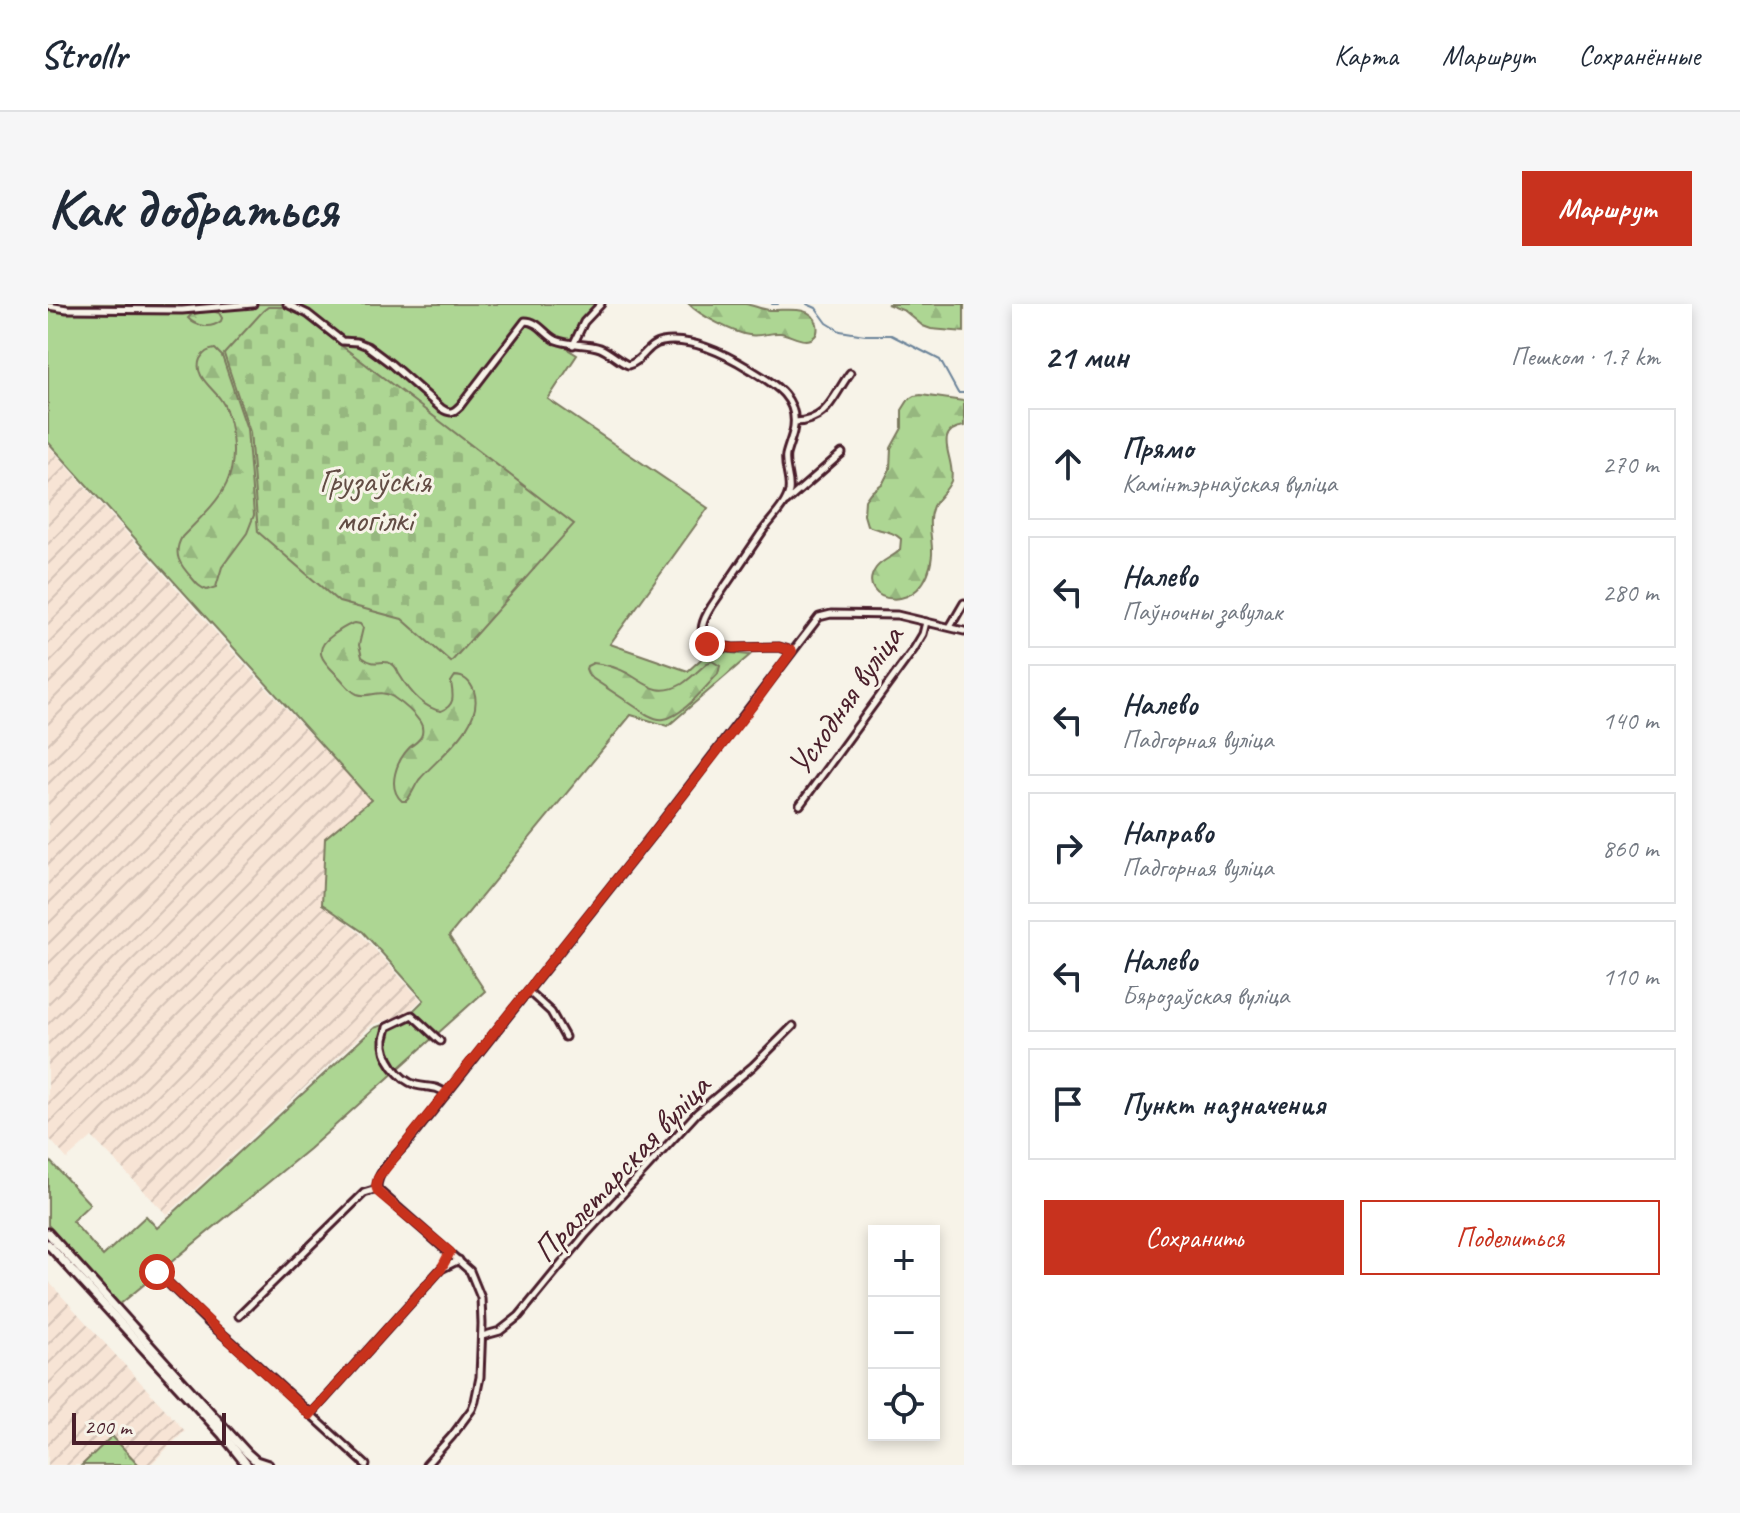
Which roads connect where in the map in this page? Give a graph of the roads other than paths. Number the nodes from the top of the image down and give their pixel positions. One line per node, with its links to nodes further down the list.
1 (253, 304): 4 (street)
2 (287, 304): 5 (street)
3 (601, 304): 5 (street)
4 (48, 306)
5 (570, 344): 7 (street)
6 (850, 373): 7 (street)
7 (795, 422): 9 (street)
8 (842, 453): 9 (street)
9 (785, 503): 14 (street)
10 (964, 603): 12 (street)
11 (926, 622): 12 (street); 14 (street); 15 (street, Усходняя вуліца)
12 (950, 627): 13 (street)
13 (964, 631)
14 (792, 651): 16 (street)
15 (800, 805)
16 (528, 991): 18 (street); 20 (street)
17 (793, 1026): 28 (street, Пралетарская вуліца)
18 (565, 1037)
19 (440, 1041): 20 (street)
20 (446, 1094): 21 (street)
21 (377, 1189): 24 (street); 27 (street)
22 (48, 1233): 31 (main road)
23 (48, 1244): 30 (main road)
24 (454, 1256): 25 (street); 25 (street); 28 (street)
25 (441, 1269): 29 (street)
26 (157, 1272): 29 (street)
27 (239, 1316)
28 (482, 1336): 33 (street)
29 (310, 1415): 32 (street)
30 (247, 1465)
31 (268, 1465)
32 (366, 1465)
33 (426, 1465)

